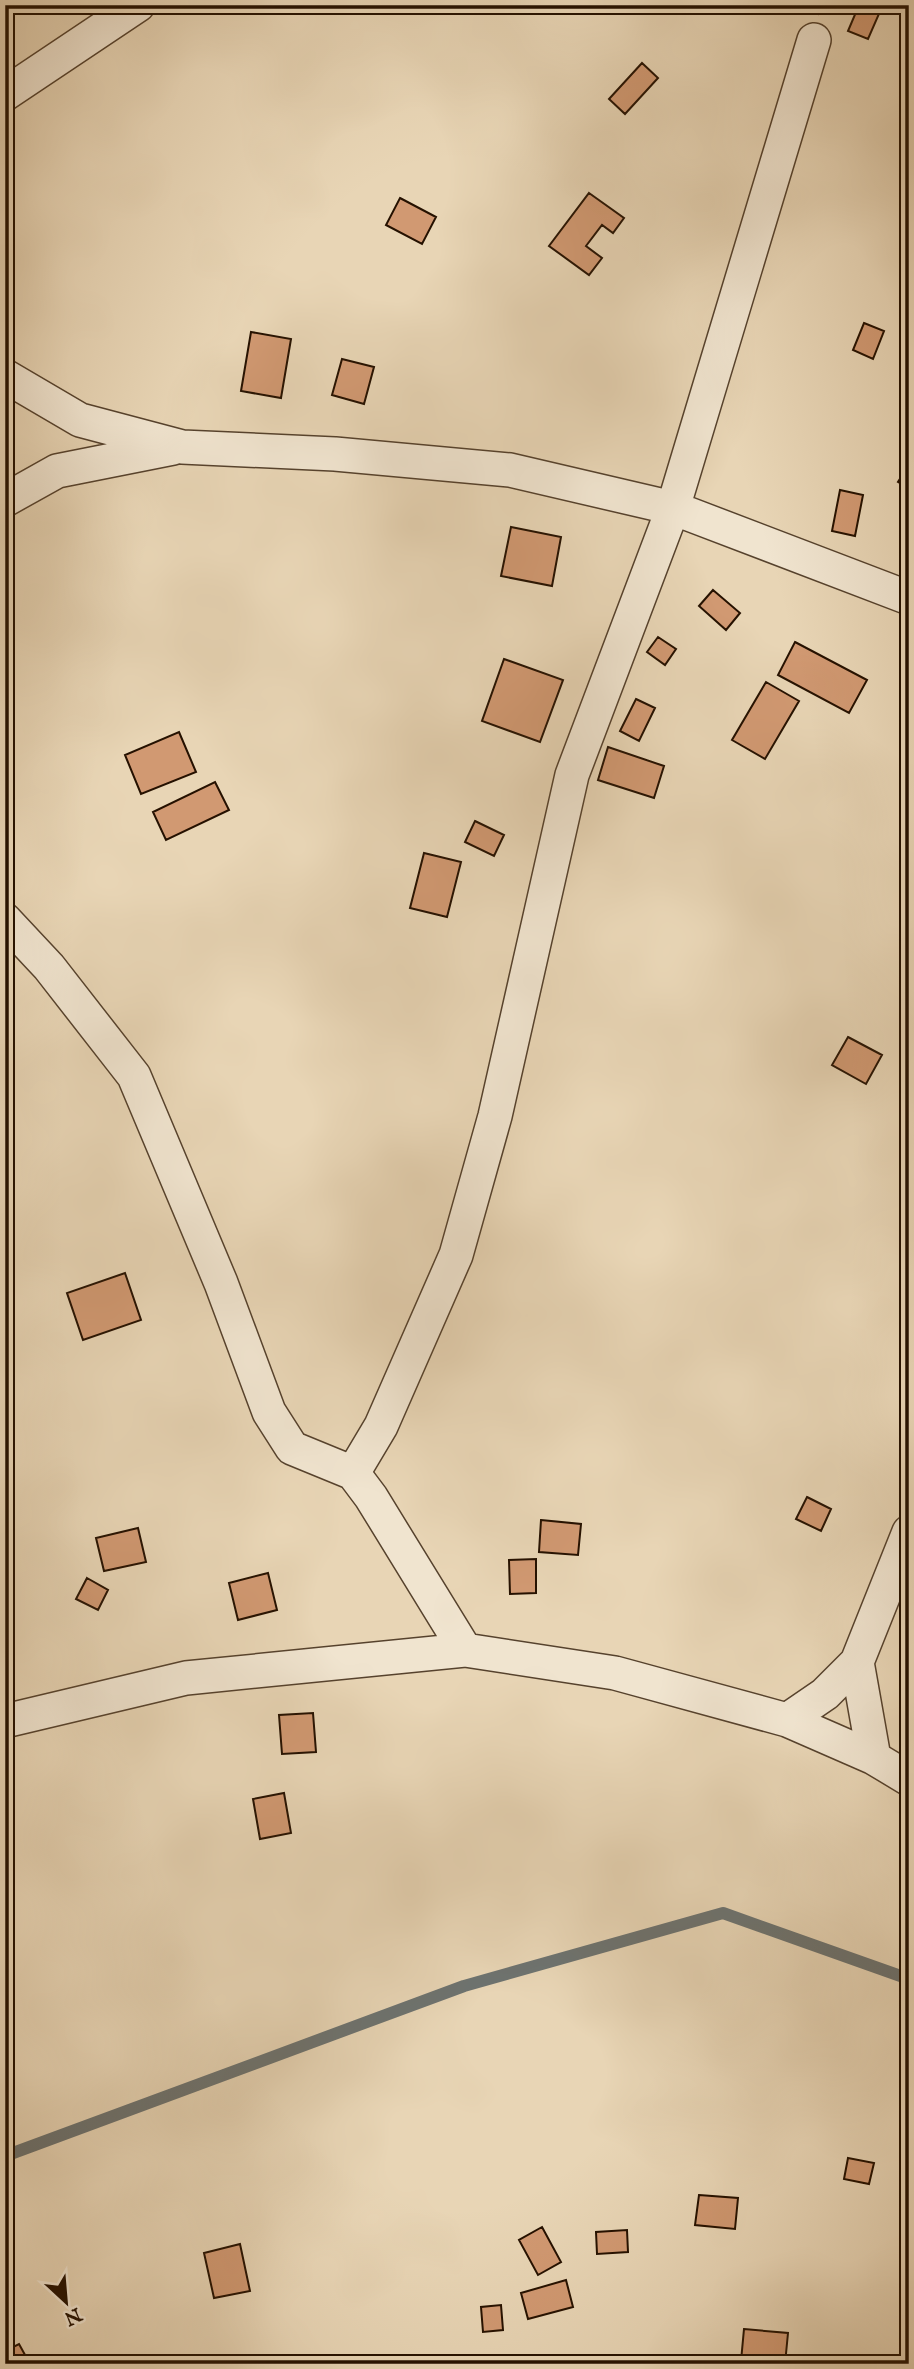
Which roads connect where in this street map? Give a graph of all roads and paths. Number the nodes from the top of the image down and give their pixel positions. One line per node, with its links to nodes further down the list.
1 (138, 5): 3 (street)
2 (814, 40): 7 (street)
3 (5, 94)
4 (5, 376): 5 (street)
5 (182, 447): 6 (street); 7 (street)
6 (5, 499)
7 (673, 509): 8 (street); 10 (street)
8 (909, 598)
9 (5, 920): 10 (street)
10 (353, 1473): 12 (street)
11 (909, 1532): 13 (street)
12 (465, 1650): 14 (street); 15 (street)
13 (857, 1662): 15 (street); 16 (street)
14 (5, 1720)
15 (787, 1720): 16 (street)
16 (874, 1758): 17 (street)
17 (909, 1779)

